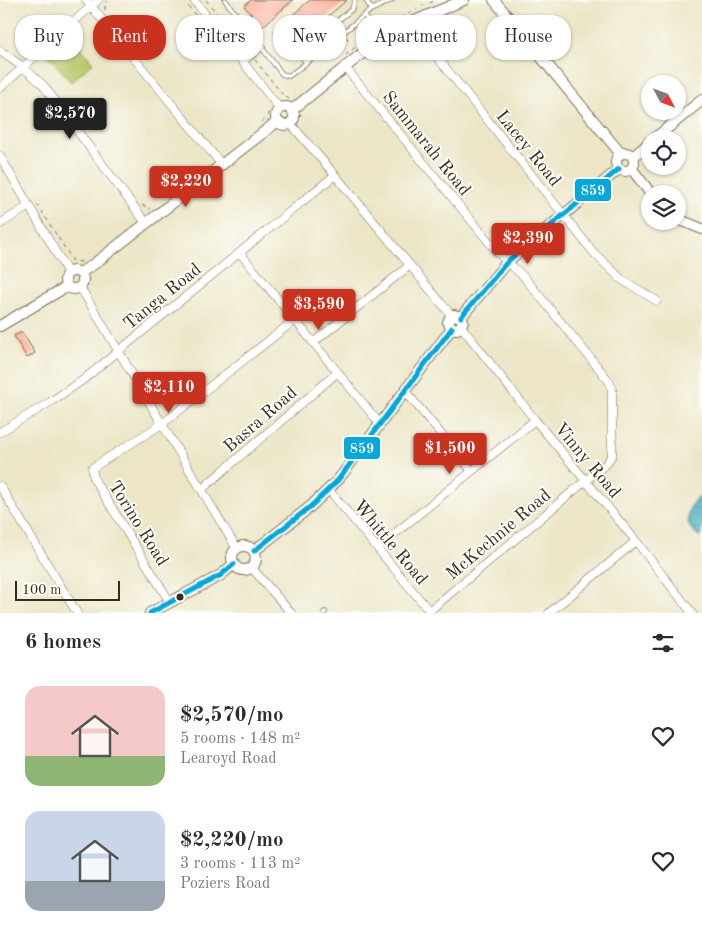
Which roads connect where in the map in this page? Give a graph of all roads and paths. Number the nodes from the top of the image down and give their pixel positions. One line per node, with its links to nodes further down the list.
1 (107, 0): 12 (path)
2 (183, 0): 15 (path)
3 (194, 0): 25 (street)
4 (225, 0): 16 (lane)
5 (356, 0): 26 (lane)
6 (366, 0): 14 (lane)
7 (392, 0): 14 (lane)
8 (464, 0): 18 (street)
9 (483, 0): 10 (street)
10 (489, 0)
11 (494, 0): 39 (street)
12 (101, 2): 13 (street)
13 (89, 3): 28 (street); 42 (street)
14 (372, 9): 17 (lane)
15 (195, 15)
16 (237, 15)
17 (364, 15)
18 (429, 15)
19 (356, 22): 26 (lane)
20 (263, 47): 26 (lane)
21 (0, 51): 28 (street)
22 (356, 58): 27 (street)
23 (248, 60): 25 (lane)
24 (439, 60): 50 (street, Lacey Road)
25 (244, 63): 32 (street)
26 (306, 63)
27 (344, 66): 33 (street); 57 (street, Sammarah Road)
28 (23, 67): 29 (street); 52 (street)
29 (0, 88)
30 (267, 103): 36 (path)
31 (701, 103): 37 (street)
32 (280, 109): 33 (street); 34 (street)
33 (292, 110): 35 (street)
34 (278, 121): 35 (street); 42 (street)
35 (290, 123): 45 (street, Vinny Road)
36 (257, 126)
37 (666, 130)
38 (641, 149): 41 (street)
39 (621, 154): 41 (street); 43 (street)
40 (0, 156): 47 (street)
41 (632, 156): 44 (street)
42 (222, 165): 52 (street)
43 (619, 169): 44 (street); 50 (street)
44 (632, 169): 46 (street)
45 (336, 175): 55 (street, Tanga Road); 58 (street, Vinny Road)
46 (645, 185)
47 (33, 205): 53 (street); 56 (path); 59 (street)
48 (142, 206): 49 (path)
49 (151, 209)
50 (563, 215): 57 (street); 63 (street, Lacey Road)
51 (686, 222): 54 (street)
52 (146, 223): 60 (street)
53 (0, 224)
54 (702, 229)
55 (240, 253): 64 (street); 68 (street, Tanga Road)
56 (84, 262)
57 (508, 262): 65 (street); 76 (street, Sammarah Road)
58 (409, 266): 65 (street, Vinny Road); 67 (street)
59 (68, 273): 60 (street); 62 (street)
60 (80, 273): 61 (street)
61 (80, 287): 62 (street); 68 (street)
62 (68, 288): 66 (street)
63 (656, 301)
64 (295, 320): 67 (street); 72 (street, Torino Road)
65 (456, 322): 70 (street); 71 (street, Vinny Road)
66 (0, 326)
67 (314, 342): 69 (street)
68 (117, 351): 72 (street); 74 (street, Tanga Road)
69 (338, 372): 73 (street); 78 (street, Basra Road)
70 (405, 391): 73 (street); 75 (street)
71 (536, 420): 75 (street); 76 (street, Vinny Road)
72 (162, 424): 78 (street); 86 (street, Torino Road)
73 (380, 424): 79 (street)
74 (0, 432)
75 (472, 471): 81 (street)
76 (586, 481): 80 (street, Vinny Road); 87 (street, McKechnie Road)
77 (0, 486): 88 (street)
78 (202, 489): 82 (street)
79 (329, 490): 81 (street, Whittle Road); 83 (street)
80 (636, 541): 91 (street); 92 (street, Vinny Road)
81 (378, 548): 87 (street, Whittle Road)
82 (237, 549): 83 (street); 84 (street)
83 (254, 551): 85 (street)
84 (234, 564): 85 (street); 86 (street)
85 (252, 568): 90 (street)
86 (170, 602): 89 (street)
87 (430, 612)
88 (77, 613)
89 (150, 613)
90 (292, 613)
91 (549, 613)
92 (692, 613)

